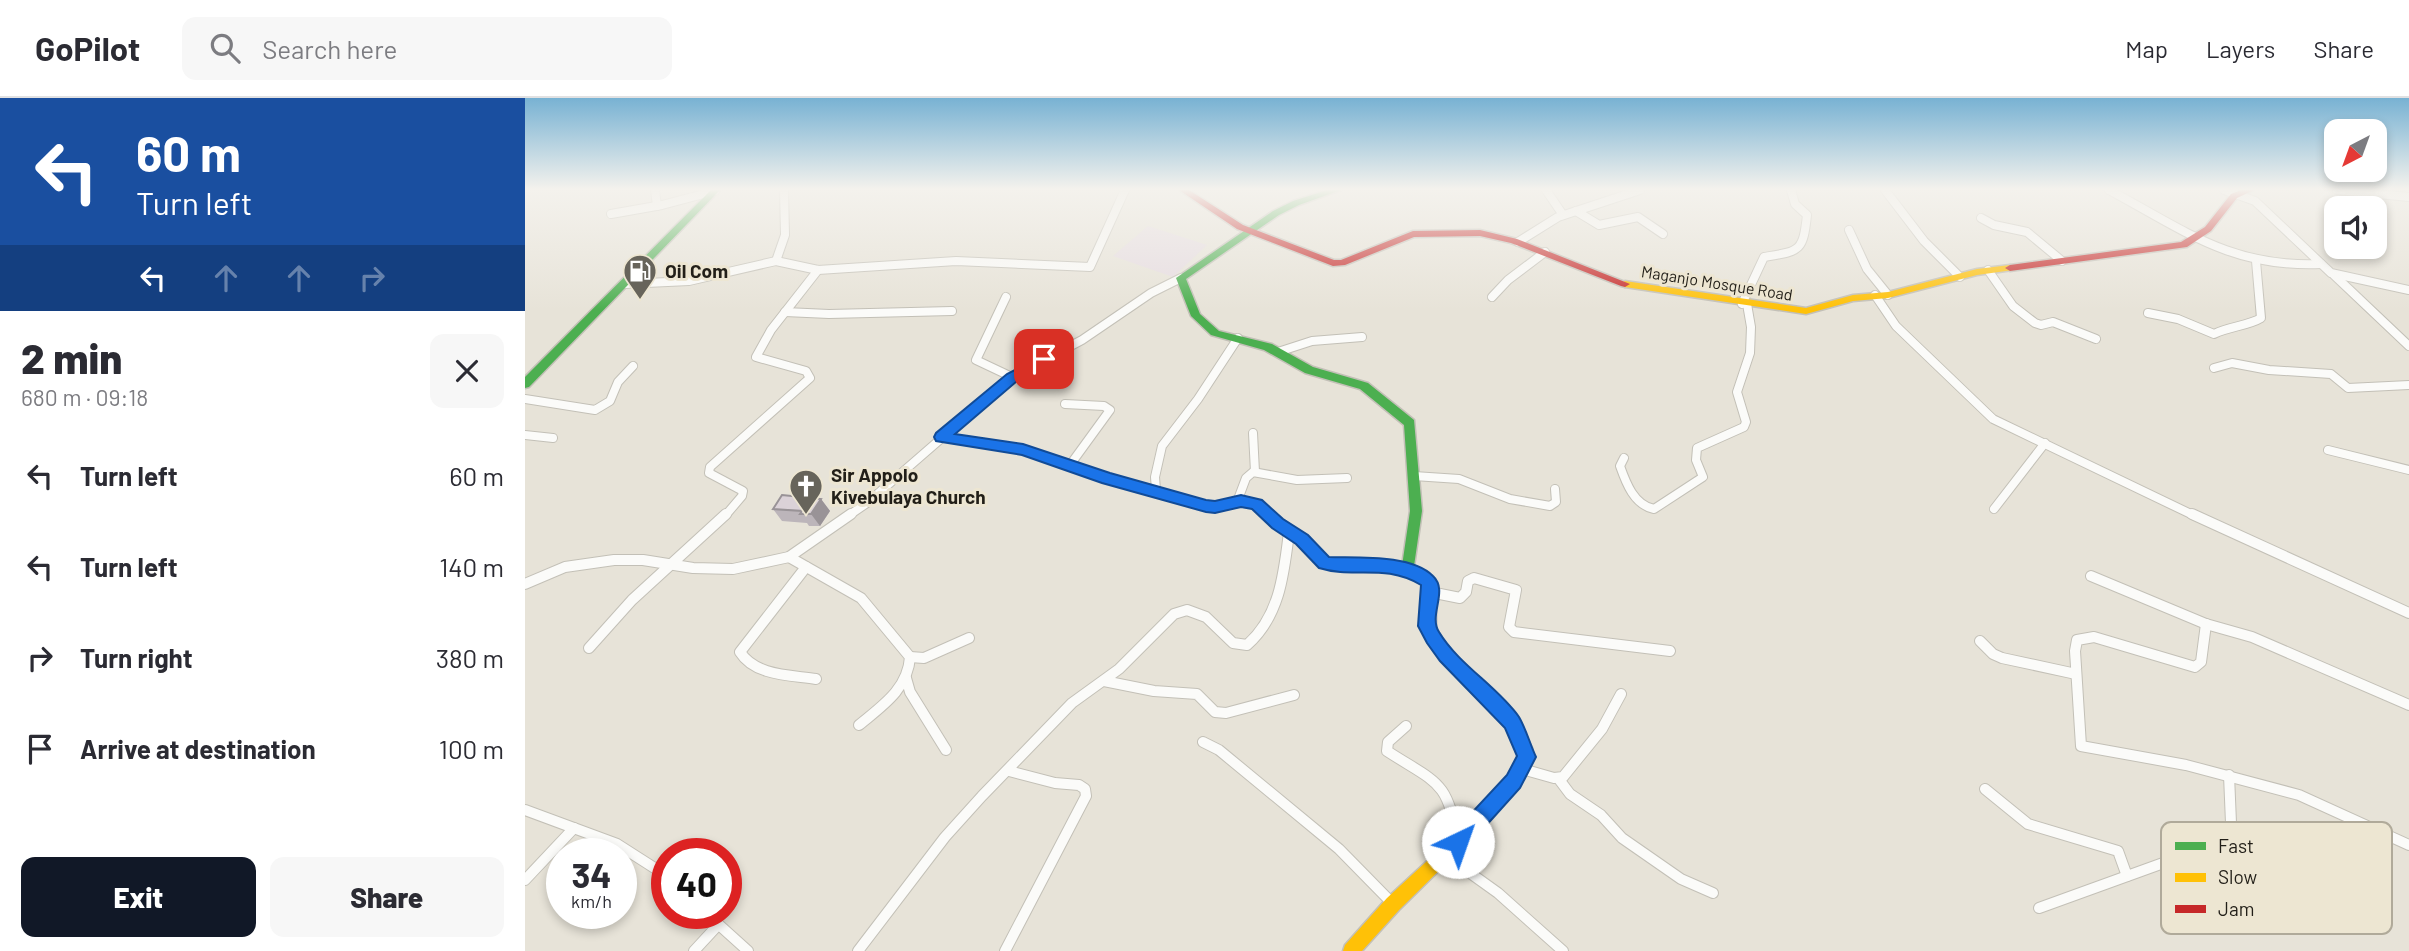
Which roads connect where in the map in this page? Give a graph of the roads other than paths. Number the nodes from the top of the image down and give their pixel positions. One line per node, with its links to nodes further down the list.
1 (678, 230): 28 (street)
2 (785, 230): 19 (street)
3 (1107, 230): 23 (street)
4 (1247, 230): 14 (street, Maganjo Mosque Road)
5 (1538, 230): 17 (street)
6 (1656, 230): 15 (street)
7 (1805, 230): 33 (street)
8 (1849, 230): 30 (street)
9 (1915, 230): 26 (street)
10 (2017, 230): 20 (street)
11 (2185, 230): 16 (street)
12 (2205, 230): 16 (street)
13 (2285, 230): 22 (street)
14 (1251, 231): 17 (street, Maganjo Mosque Road); 27 (street)
15 (1663, 234)
16 (2199, 237): 20 (street, Maganjo Mosque Road); 21 (street)
17 (1518, 242): 18 (street, Maganjo Mosque Road)
18 (1545, 253): 32 (street); 33 (street, Maganjo Mosque Road)
19 (776, 261): 23 (street); 28 (street)
20 (2062, 261): 24 (street, Maganjo Mosque Road)
21 (2256, 261): 22 (street); 36 (street)
22 (2321, 264): 25 (street)
23 (818, 270): 35 (street)
24 (1988, 271): 26 (street, Maganjo Mosque Road); 39 (street)
25 (2330, 272): 29 (street); 40 (street)
26 (1960, 277): 30 (street, Maganjo Mosque Road)
27 (1181, 278): 37 (street); 44 (street)
28 (625, 284): 45 (street)
29 (2409, 290)
30 (1881, 295): 33 (street, Maganjo Mosque Road); 53 (street)
31 (1006, 297): 44 (street)
32 (1492, 297)
33 (1744, 304): 55 (street)
34 (952, 311): 35 (street)
35 (785, 312): 67 (street)
36 (2148, 313)
37 (1238, 338): 41 (street); 62 (street)
38 (1362, 338): 41 (street)
39 (2096, 339)
40 (2409, 346)
41 (1278, 352): 59 (street)
42 (633, 366): 47 (street)
43 (2214, 368): 46 (street)
44 (1012, 377): 51 (street)
45 (525, 384)
46 (2409, 386)
47 (525, 400)
48 (1065, 404): 56 (street)
49 (1253, 433): 58 (street)
50 (525, 435): 52 (street)
51 (942, 437): 56 (street); 66 (street)
52 (553, 438)
53 (2045, 443): 64 (street); 73 (street)
54 (2328, 450): 57 (street)
55 (1624, 458)
56 (1070, 466): 62 (street)
57 (2409, 470)
58 (1255, 472): 60 (street); 63 (street)
59 (1414, 476): 61 (street); 69 (street)
60 (1347, 478)
61 (1555, 489)
62 (1156, 490): 63 (street)
63 (1237, 502): 65 (street)
64 (1994, 509)
65 (1289, 532): 69 (street); 83 (street)
66 (789, 557): 67 (street); 68 (street)
67 (673, 565): 71 (street); 77 (street)
68 (806, 566): 79 (street); 82 (street)
69 (1409, 570): 72 (street)
70 (2091, 576): 74 (street)
71 (525, 584)
72 (1430, 592): 78 (street); 91 (street)
73 (2409, 612)
74 (2206, 624): 80 (street); 86 (street)
75 (969, 638): 79 (street)
76 (1980, 641): 80 (street)
77 (589, 648)
78 (1670, 651)
79 (910, 657): 81 (street)
80 (2076, 674): 93 (street)
81 (906, 678): 87 (street); 90 (street)
82 (816, 679)
83 (1104, 681): 85 (street); 92 (street)
84 (1621, 694): 94 (street)
85 (1294, 695)
86 (2409, 705)
87 (859, 724)
88 (1406, 726): 101 (street)
89 (1203, 743): 109 (street)
90 (946, 750)
91 (1522, 769): 94 (street); 101 (street)
92 (1009, 771): 116 (street); 117 (street)
93 (2229, 775): 97 (street); 98 (street)
94 (1558, 778): 108 (street)
95 (1986, 789): 106 (street)
96 (525, 810): 99 (street)
97 (2231, 822)
98 (2358, 822)
99 (575, 828): 104 (street); 107 (street)
100 (2392, 837): 102 (street)
101 (1458, 842): 103 (street)
102 (2409, 845)
103 (1445, 855): 109 (street); 118 (street)
104 (651, 863)
105 (2161, 864): 106 (street)
106 (2127, 876): 110 (street)
107 (525, 880)
108 (1713, 892)
109 (1393, 904): 113 (street)
110 (2039, 908)
111 (714, 929): 114 (street)
112 (723, 929): 115 (street)
113 (1357, 949)
114 (694, 951)
115 (748, 951)
116 (857, 951)
117 (1005, 951)
118 (1563, 951)

